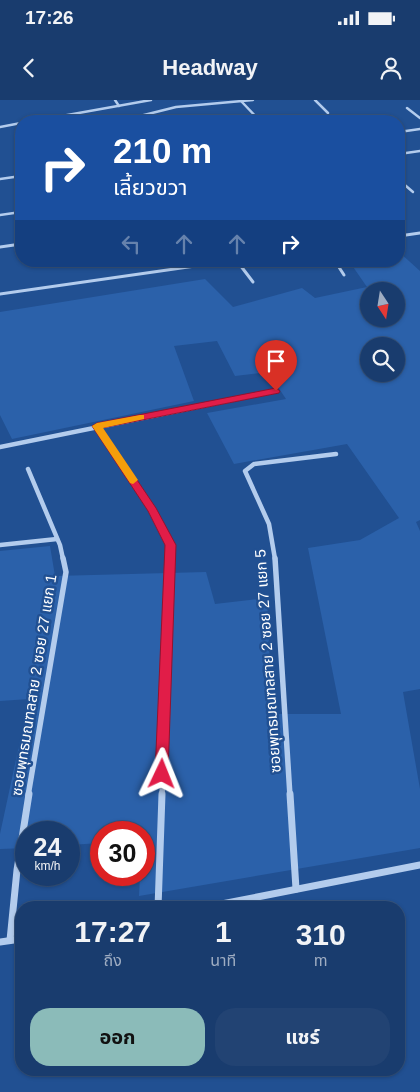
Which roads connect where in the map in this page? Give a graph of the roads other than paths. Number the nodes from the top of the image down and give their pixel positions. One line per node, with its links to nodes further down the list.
1 (115, 100): 6 (street)
2 (151, 100): 6 (street)
3 (252, 100): 5 (street)
4 (315, 100): 8 (street)
5 (241, 101): 10 (street); 11 (street)
6 (119, 106): 9 (street)
7 (407, 108): 12 (street)
8 (328, 113)
9 (68, 115)
10 (141, 115)
11 (254, 115)
12 (420, 118)
13 (15, 124): 14 (street)
14 (0, 127)
15 (420, 129): 16 (street)
16 (405, 131)
17 (420, 151): 18 (street)
18 (405, 153)
19 (15, 177): 20 (street)
20 (0, 179)
21 (405, 185): 22 (street)
22 (413, 192)
23 (15, 213): 24 (street)
24 (0, 215)
25 (420, 233): 26 (street)
26 (405, 235)
27 (15, 245): 28 (street)
28 (0, 247)
29 (178, 267): 34 (street)
30 (242, 267): 33 (street)
31 (339, 267): 32 (street)
32 (344, 275)
33 (253, 282)
34 (0, 294)
35 (276, 391): 36 (street)
36 (97, 426): 37 (street); 44 (street)
37 (0, 447)
38 (336, 454): 43 (street, ซอยพุทธมณฑลสาย 2 ซอย 27 แยก 5)
39 (28, 469): 40 (street, ซอยพุทธมณฑลสาย 2 ซอย 27 แยก 1)
40 (57, 539): 41 (street); 46 (street, ซอยพุทธมณฑลสาย 2 ซอย 27 แยก 1)
41 (0, 545)
42 (420, 865): 43 (street)
43 (296, 889): 45 (street)
44 (158, 901)
45 (236, 901)
46 (10, 940): 47 (street); 48 (street)
47 (15, 940)
48 (0, 942)

